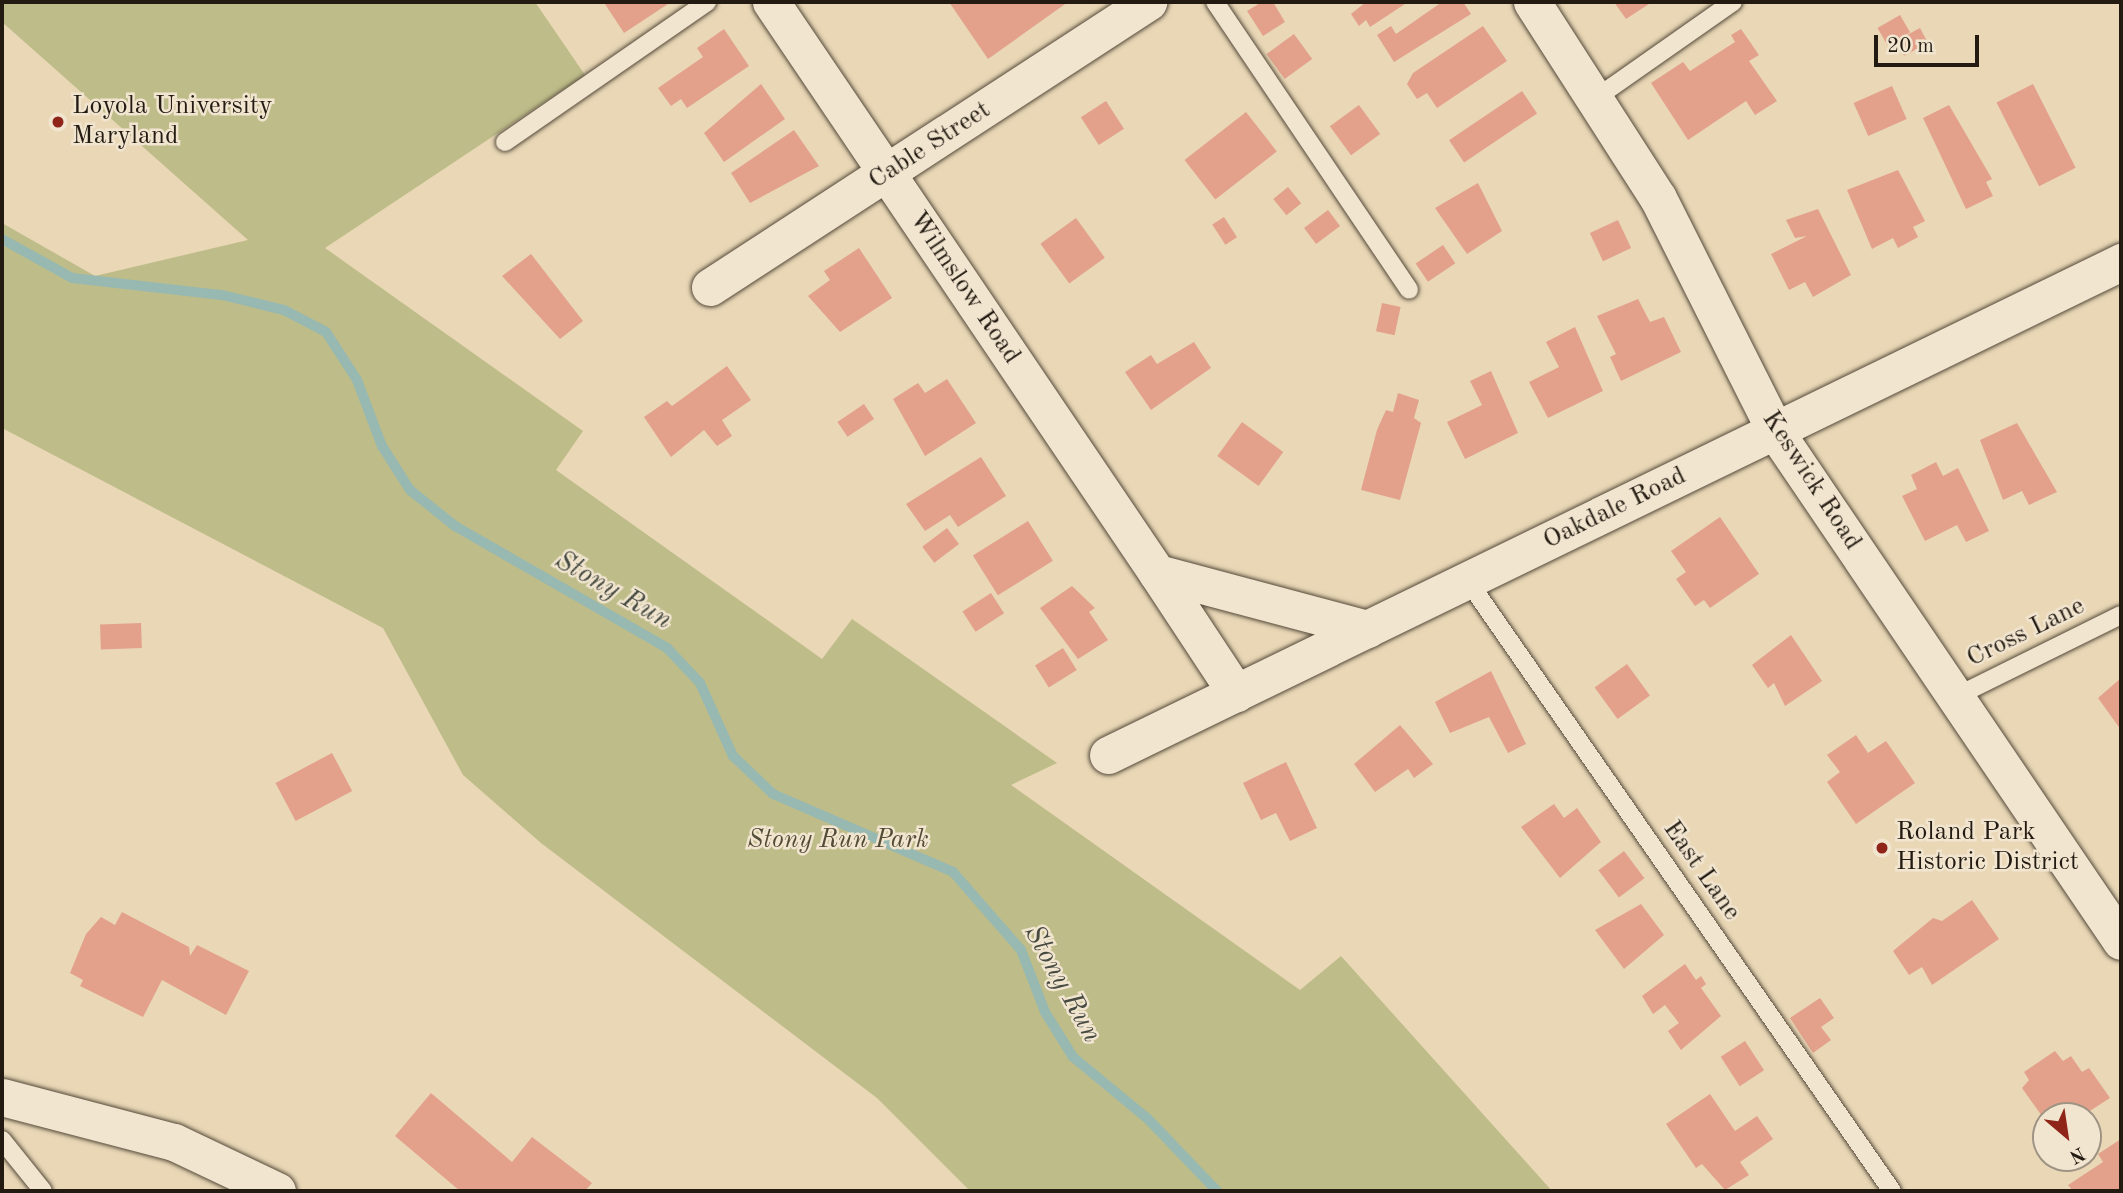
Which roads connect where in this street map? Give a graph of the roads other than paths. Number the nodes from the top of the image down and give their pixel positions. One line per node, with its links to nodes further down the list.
1 (708, 2): 8 (lane)
2 (771, 2): 9 (street, Wilmslow Road)
3 (1148, 2): 9 (street, Cable Street)
4 (1215, 2): 12 (lane)
5 (1532, 2): 7 (street, Keswick Road)
6 (1733, 2): 7 (lane)
7 (1596, 98): 13 (street, Keswick Road)
8 (506, 142)
9 (887, 175): 11 (street, Cable Street); 14 (street, Wilmslow Road)
10 (2121, 262): 13 (street, Oakdale Road)
11 (710, 287)
12 (1409, 290)
13 (1775, 431): 15 (street, Oakdale Road); 19 (street, Keswick Road)
14 (1157, 573): 17 (street); 18 (street, Wilmslow Road)
15 (1468, 580): 17 (street, Oakdale Road); 26 (lane, East Lane)
16 (2121, 615): 19 (lane, Cross Lane)
17 (1368, 629): 18 (street, Oakdale Road)
18 (1236, 693): 20 (street, Oakdale Road)
19 (1953, 698): 21 (street, Keswick Road)
20 (1108, 755)
21 (2121, 942)
22 (2, 1097): 25 (street)
23 (2, 1140): 24 (lane)
24 (43, 1191)
25 (278, 1191)
26 (1892, 1191)

